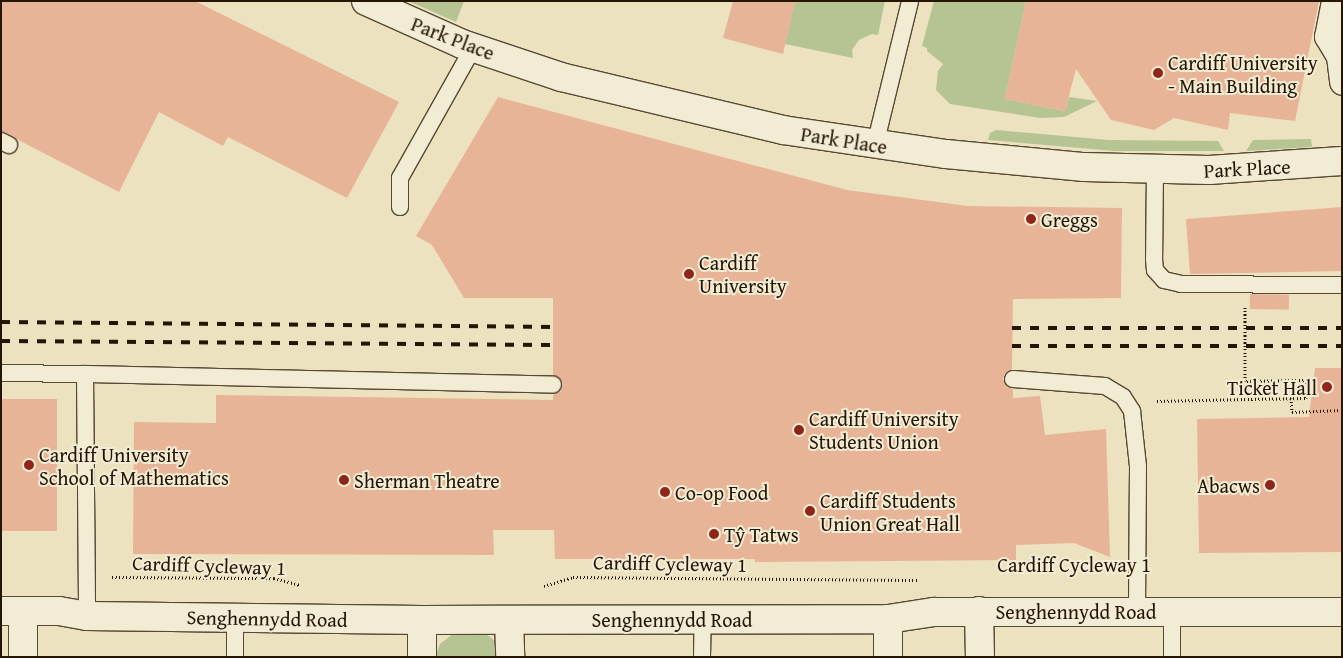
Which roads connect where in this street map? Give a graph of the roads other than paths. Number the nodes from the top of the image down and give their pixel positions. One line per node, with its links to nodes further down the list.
1 (366, 1): 4 (street, Park Place)
2 (910, 1): 6 (lane)
3 (1334, 1): 5 (street)
4 (473, 48): 6 (street, Park Place); 9 (lane)
5 (1342, 82)
6 (875, 145): 8 (street, Park Place)
7 (1342, 161): 8 (street, Park Place)
8 (1155, 170): 10 (lane)
9 (400, 207)
10 (1342, 285)
11 (1, 373): 12 (lane)
12 (85, 374): 14 (lane); 20 (lane)
13 (1013, 379): 17 (lane)
14 (553, 385)
15 (12, 611): 20 (street, Senghennydd Road); 26 (street)
16 (979, 611): 17 (street, Senghennydd Road); 25 (street, Senghennydd Road); 32 (street)
17 (1137, 611): 18 (street, Senghennydd Road)
18 (1172, 611): 19 (street, Senghennydd Road); 33 (lane)
19 (1342, 612)
20 (87, 616): 21 (street, Senghennydd Road)
21 (235, 618): 23 (street, Senghennydd Road); 27 (lane)
22 (703, 618): 24 (street, Senghennydd Road); 25 (street, Senghennydd Road); 30 (lane)
23 (422, 620): 24 (street, Senghennydd Road); 28 (street)
24 (510, 620): 29 (street)
25 (888, 620): 31 (street)
26 (23, 657)
27 (235, 657)
28 (422, 657)
29 (510, 657)
30 (702, 657)
31 (888, 657)
32 (980, 657)
33 (1172, 657)

